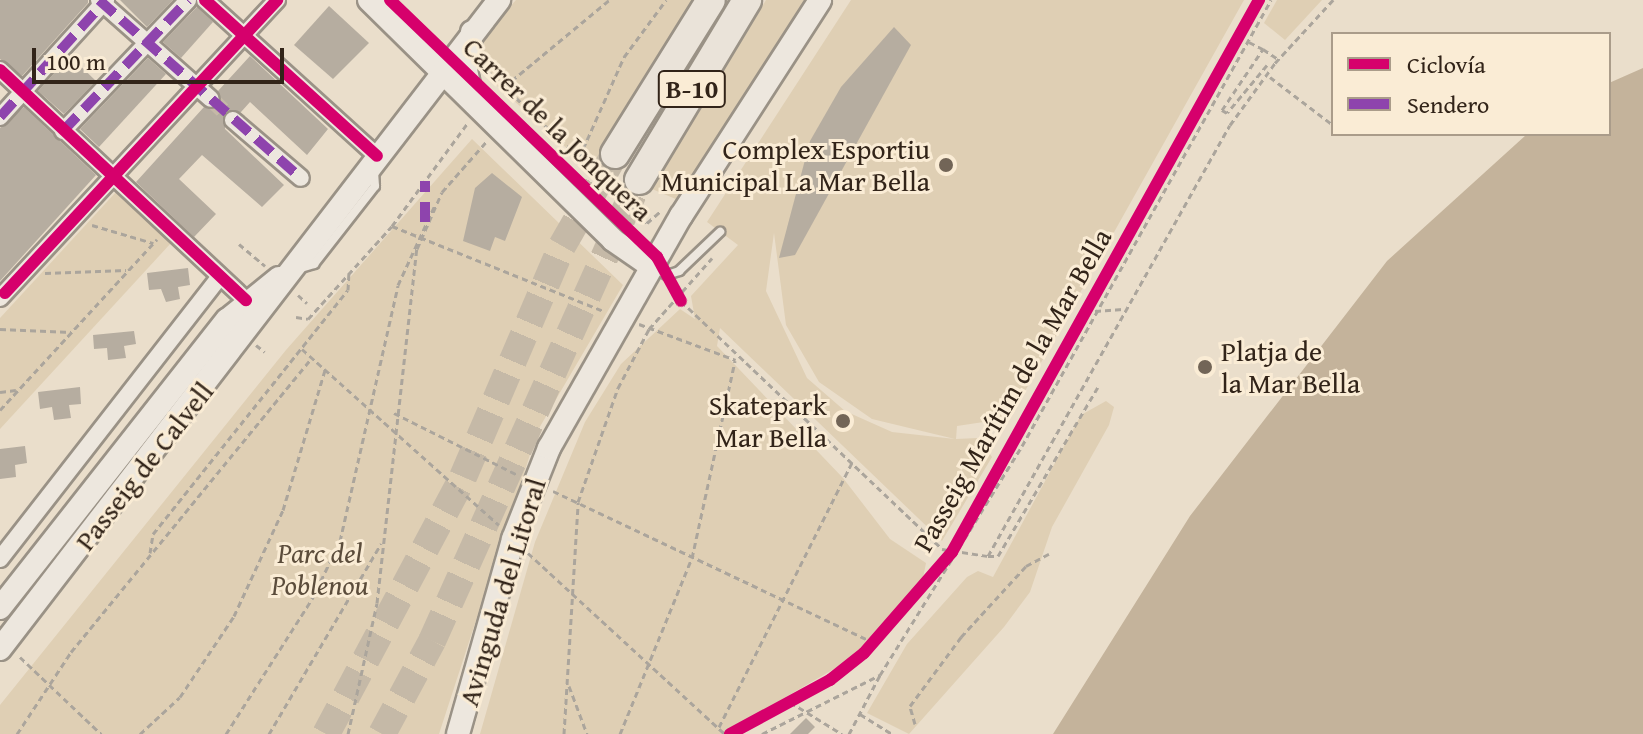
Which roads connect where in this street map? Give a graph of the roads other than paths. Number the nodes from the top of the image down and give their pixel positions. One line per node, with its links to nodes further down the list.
1 (188, 0): 12 (street)
2 (205, 0): 11 (street)
3 (277, 0): 11 (street)
4 (369, 0): 14 (main road, Carrer de la Jonquera)
5 (499, 0): 10 (main road, Passeig de Calvell)
6 (711, 0): 22 (highway, B-10)
7 (747, 0): 26 (highway, B-10)
8 (820, 0): 28 (main road, Avinguda del Litoral)
9 (102, 1): 12 (street); 16 (street)
10 (472, 31): 14 (main road, Passeig de Calvell); 18 (main road)
11 (244, 36): 15 (street); 23 (street)
12 (147, 43): 15 (street); 21 (street)
13 (0, 70): 16 (street)
14 (439, 70): 18 (main road, Carrer de la Jonquera); 23 (main road, Passeig de Calvell)
15 (197, 87): 17 (street); 24 (street)
16 (23, 92): 19 (street); 21 (street)
17 (211, 99)
18 (474, 111): 28 (main road, Carrer de la Jonquera)
19 (0, 117)
20 (233, 120): 25 (street)
21 (63, 131): 24 (street)
22 (615, 154)
23 (375, 158): 29 (main road, Passeig de Calvell)
24 (114, 178): 30 (street); 31 (street)
25 (301, 178)
26 (639, 180)
27 (720, 232): 28 (lane)
28 (659, 266): 36 (main road, Avinguda del Litoral)
29 (277, 273): 32 (main road, Passeig de Calvell); 35 (main road, Passeig de Calvell)
30 (218, 279): 32 (street); 33 (street, Passeig de Calvell)
31 (2, 294)
32 (246, 300): 34 (main road, Passeig de Calvell)
33 (0, 559)
34 (3, 602)
35 (13, 649)
36 (458, 734)

